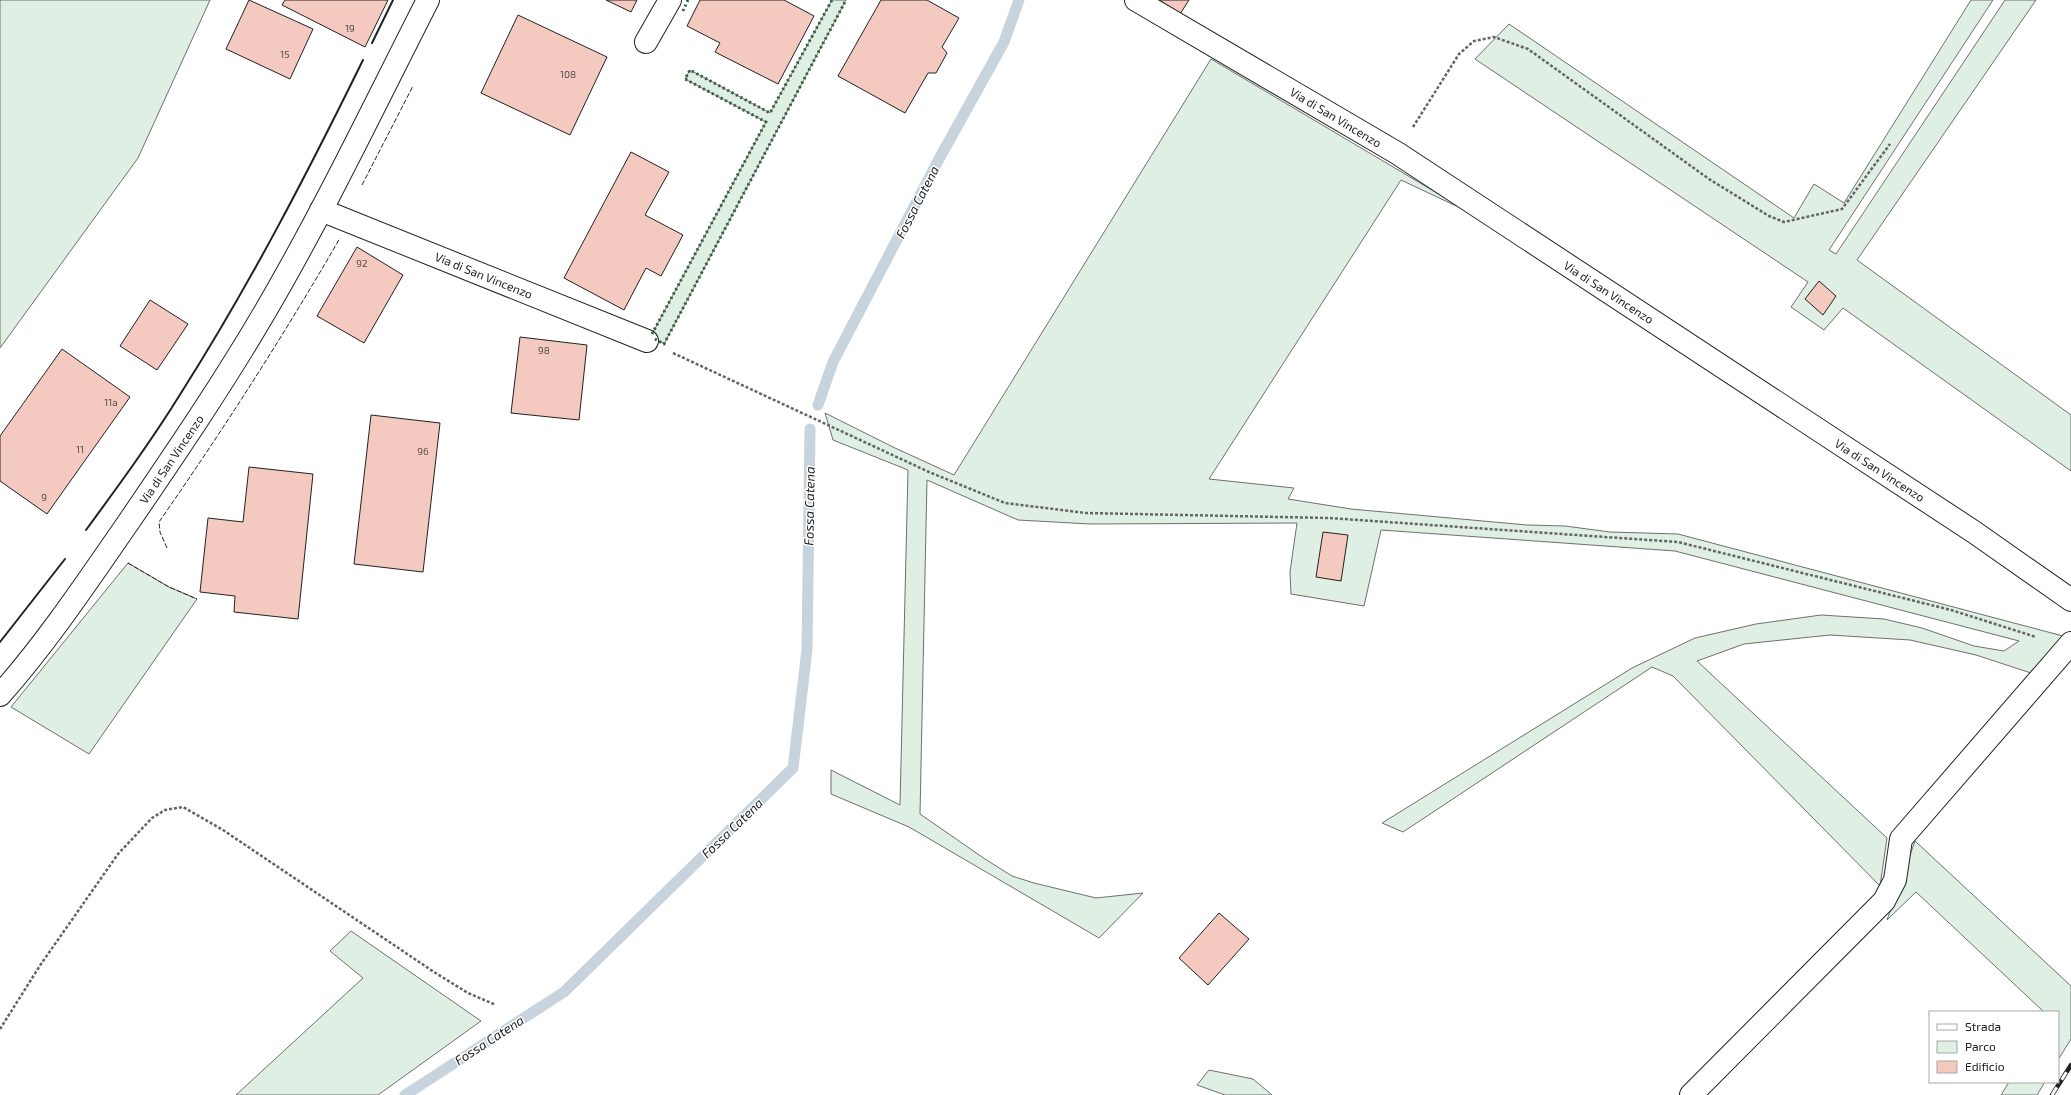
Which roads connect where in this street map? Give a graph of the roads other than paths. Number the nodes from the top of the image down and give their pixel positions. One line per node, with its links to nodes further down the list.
1 (428, 0): 5 (street, Via di San Vincenzo)
2 (670, 0): 4 (street)
3 (1136, 0): 7 (street, Via di San Vincenzo)
4 (646, 42)
5 (321, 210): 6 (street, Via di San Vincenzo); 9 (street, Via di San Vincenzo)
6 (647, 341)
7 (2071, 600)
8 (2070, 644): 10 (street)
9 (0, 695)
10 (1691, 1095)

